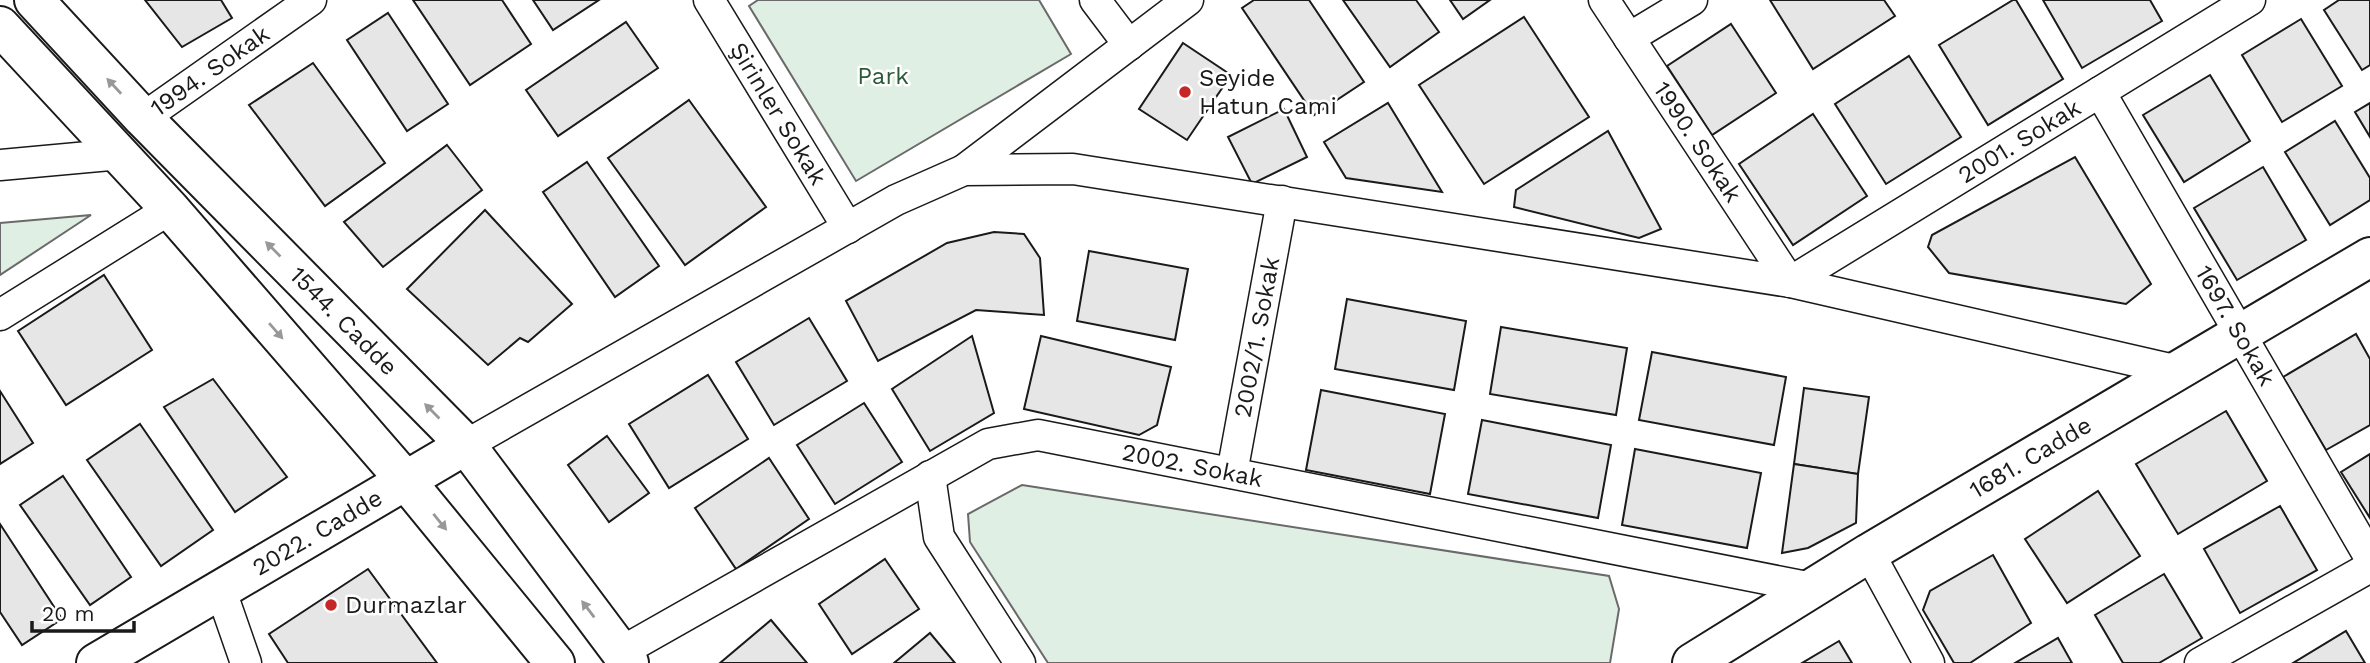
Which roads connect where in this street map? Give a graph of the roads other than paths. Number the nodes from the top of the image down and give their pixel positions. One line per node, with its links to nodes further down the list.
1 (34, 0): 13 (main road, 1544. Cadde, one-way to 1)
2 (311, 0): 13 (street, 1994. Sokak)
3 (709, 0): 19 (street, Şirinler Sokak)
4 (1095, 0): 11 (street)
5 (1188, 0): 11 (street)
6 (1604, 0): 10 (street, 1990. Sokak)
7 (1692, 0): 10 (street)
8 (2250, 0): 12 (street, 2001. Sokak)
9 (0, 26): 14 (main road)
10 (1629, 38): 21 (street, 1990. Sokak)
11 (1129, 45): 16 (street)
12 (2100, 92): 21 (street, 2001. Sokak); 23 (street, 1697. Sokak)
13 (143, 118): 25 (main road, 1544. Cadde, one-way to 13)
14 (121, 154): 15 (street); 18 (main road)
15 (0, 165)
16 (964, 170): 17 (street); 19 (street)
17 (1282, 201): 21 (street); 26 (street, 2002/1. Sokak)
18 (170, 209): 22 (street); 28 (main road, one-way to 28)
19 (848, 228): 25 (street)
20 (2370, 257): 23 (main road, 1681. Cadde)
21 (1790, 282): 24 (street)
22 (0, 315)
23 (2240, 334): 24 (main road, 1681. Cadde); 30 (street, 1697. Sokak)
24 (2179, 371): 29 (main road, 1681. Cadde)
25 (466, 446): 28 (main road, 2022. Cadde); 34 (main road, 1544. Cadde, one-way to 25)
26 (1232, 474): 27 (street, 2002. Sokak); 32 (street, 2002. Sokak)
27 (930, 476): 34 (street, 2002. Sokak); 38 (street)
28 (406, 481): 33 (main road, 2022. Cadde); 37 (main road, one-way to 37)
29 (1869, 553): 32 (main road, 1681. Cadde); 40 (street)
30 (2370, 558)
31 (2370, 567): 41 (street)
32 (1812, 588): 39 (main road, 1681. Cadde)
33 (221, 591): 35 (main road, 2022. Cadde); 36 (street)
34 (625, 658)
35 (96, 663)
36 (246, 663)
37 (555, 663)
38 (1020, 663)
39 (1692, 663)
40 (1929, 663)
41 (2200, 663)

